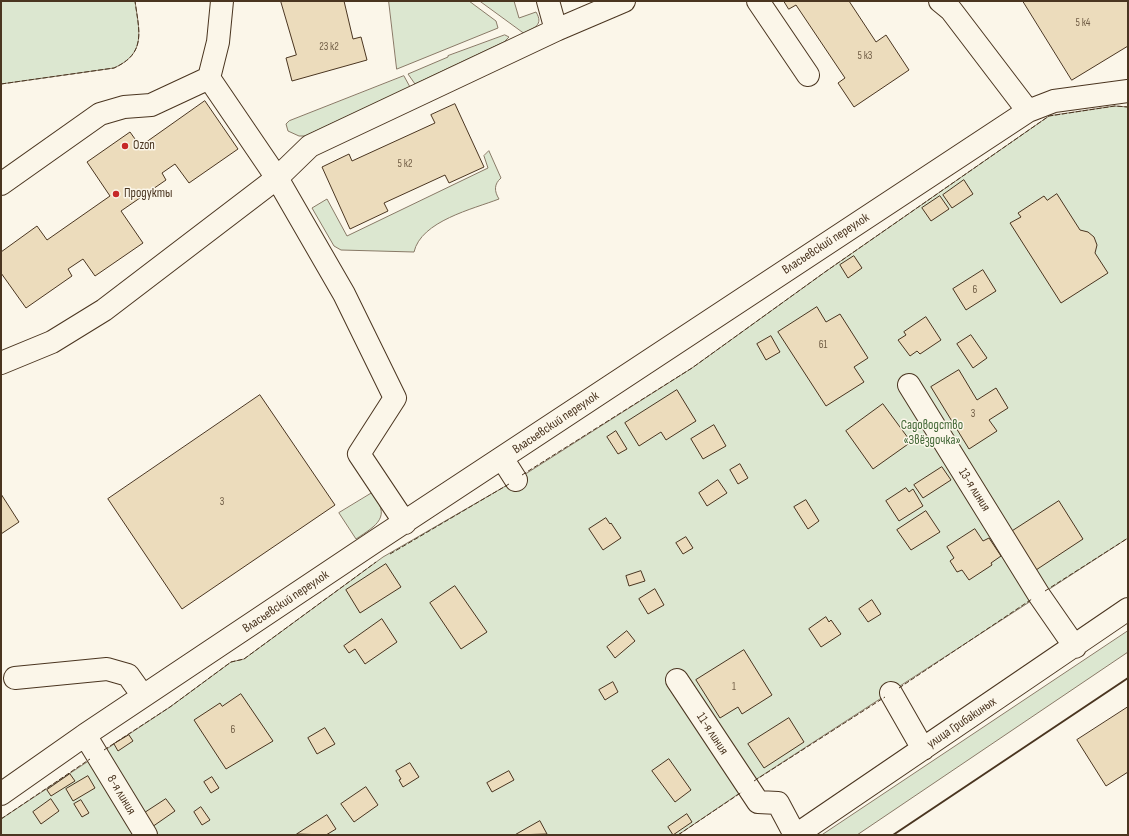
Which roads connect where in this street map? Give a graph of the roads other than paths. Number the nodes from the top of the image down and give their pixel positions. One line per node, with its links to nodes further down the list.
1 (222, 1): 8 (street)
2 (548, 1): 6 (street)
3 (624, 1): 6 (street)
4 (758, 1): 7 (street)
5 (940, 1): 10 (street)
6 (556, 30): 11 (street)
7 (808, 75)
8 (209, 78): 11 (street); 12 (street)
9 (1128, 91): 10 (street, Власьевский переулок)
10 (1028, 111): 15 (street, Власьевский переулок)
11 (277, 178): 13 (street); 17 (street)
12 (1, 184)
13 (1, 363)
14 (909, 385): 19 (street, 13-я линия)
15 (502, 458): 16 (street); 17 (street, Власьевский переулок)
16 (516, 480)
17 (405, 523): 23 (street, Власьевский переулок)
18 (1128, 610): 19 (street, улица Грибакиных)
19 (1075, 647): 25 (street, улица Грибакиных)
20 (14, 678): 23 (street)
21 (677, 680): 28 (street, 11-я линия)
22 (891, 693): 25 (street)
23 (143, 696): 24 (street, Власьевский переулок)
24 (85, 735): 26 (street, Власьевский переулок); 27 (street, 8-я линия)
25 (923, 749): 28 (street, улица Грибакиных)
26 (1, 794)
27 (146, 835)
28 (795, 835)

